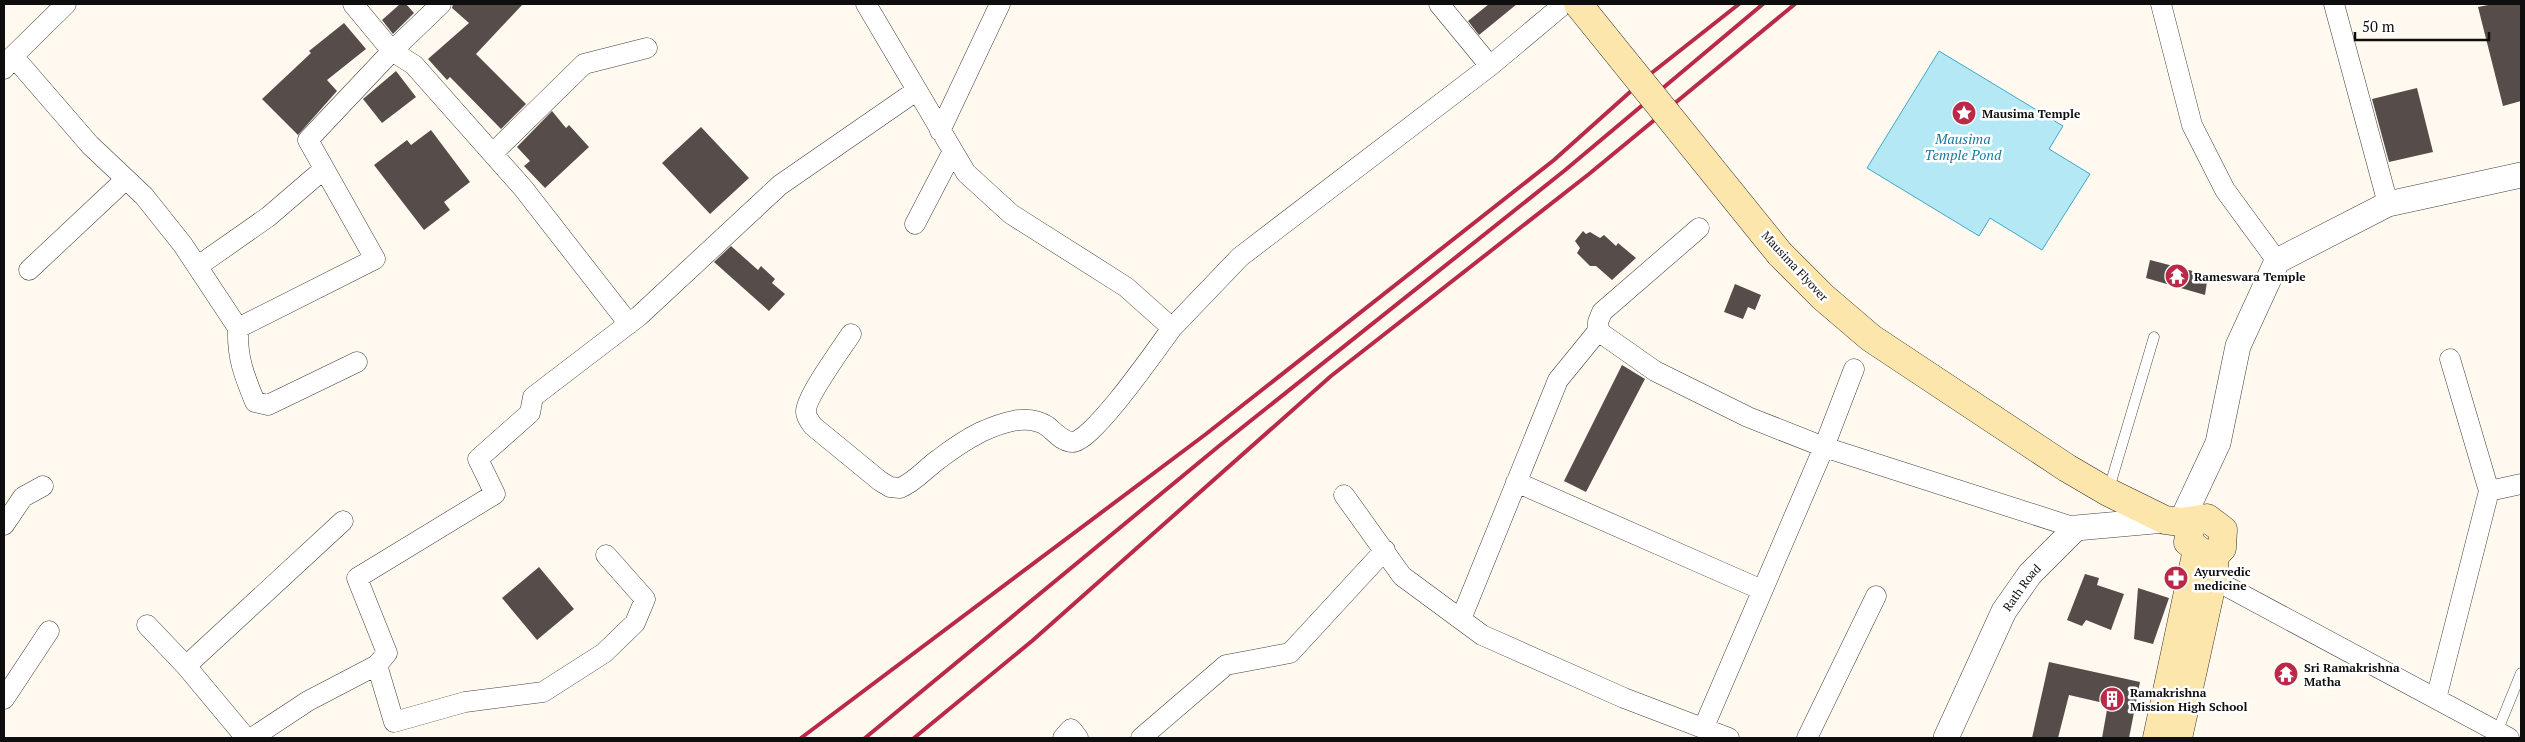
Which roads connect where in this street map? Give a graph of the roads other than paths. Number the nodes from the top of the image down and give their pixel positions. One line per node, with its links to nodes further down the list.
1 (66, 4): 12 (street)
2 (353, 4): 11 (street)
3 (441, 4): 11 (street)
4 (866, 4): 14 (street)
5 (1000, 4): 15 (street)
6 (1440, 4): 13 (street)
7 (2161, 4): 24 (street)
8 (2334, 4): 21 (street)
9 (1562, 6): 13 (street); 41 (main road, Mausima Flyover, bridge)
10 (647, 48): 17 (street)
11 (392, 51): 17 (street); 18 (street)
12 (8, 62): 20 (street)
13 (1490, 66): 29 (street)
14 (916, 91): 15 (street); 27 (street)
15 (940, 131): 16 (street)
16 (953, 152): 22 (street); 29 (street)
17 (493, 154): 27 (street)
18 (324, 169): 25 (street); 28 (street)
19 (2521, 175): 21 (street)
20 (126, 179): 25 (street); 26 (street)
21 (2388, 204): 24 (street)
22 (916, 224)
23 (1699, 228): 30 (street)
24 (2278, 261): 43 (street)
25 (198, 266): 28 (street)
26 (29, 270)
27 (629, 324): 55 (street)
28 (238, 328): 34 (street)
29 (1172, 328): 31 (street)
30 (1598, 331): 36 (street); 37 (street)
31 (851, 334)
32 (2154, 337): 41 (lane)
33 (2450, 359): 40 (street)
34 (356, 362)
35 (1854, 369): 36 (street)
36 (1824, 447): 46 (street); 50 (street)
37 (1516, 482): 50 (street); 52 (street)
38 (2521, 484): 40 (street)
39 (43, 486): 45 (street)
40 (2489, 491): 58 (street)
41 (2108, 492): 43 (main road, Mausima Flyover)
42 (1344, 495): 47 (street)
43 (2182, 520): 46 (street); 49 (main road)
44 (344, 521): 56 (street)
45 (4, 525)
46 (2076, 528): 70 (street, Rath Road)
47 (1385, 550): 52 (street); 67 (street)
48 (606, 554): 61 (street)
49 (2208, 561): 58 (street); 71 (main road); 72 (main road)
50 (1762, 590): 60 (street)
51 (1876, 596): 69 (street)
52 (1461, 619): 60 (street)
53 (147, 625): 56 (street)
54 (50, 631): 59 (street)
55 (377, 665): 61 (street); 64 (street)
56 (186, 666): 63 (street)
57 (2521, 673): 62 (lane)
58 (2436, 698): 62 (street)
59 (4, 699)
60 (1703, 729): 68 (street)
61 (397, 730)
62 (2503, 735)
63 (246, 738)
64 (252, 738)
65 (1063, 738): 66 (street)
66 (1078, 738)
67 (1140, 738)
68 (1729, 738)
69 (1806, 738)
70 (1946, 738)
71 (2157, 738)
72 (2178, 738)

